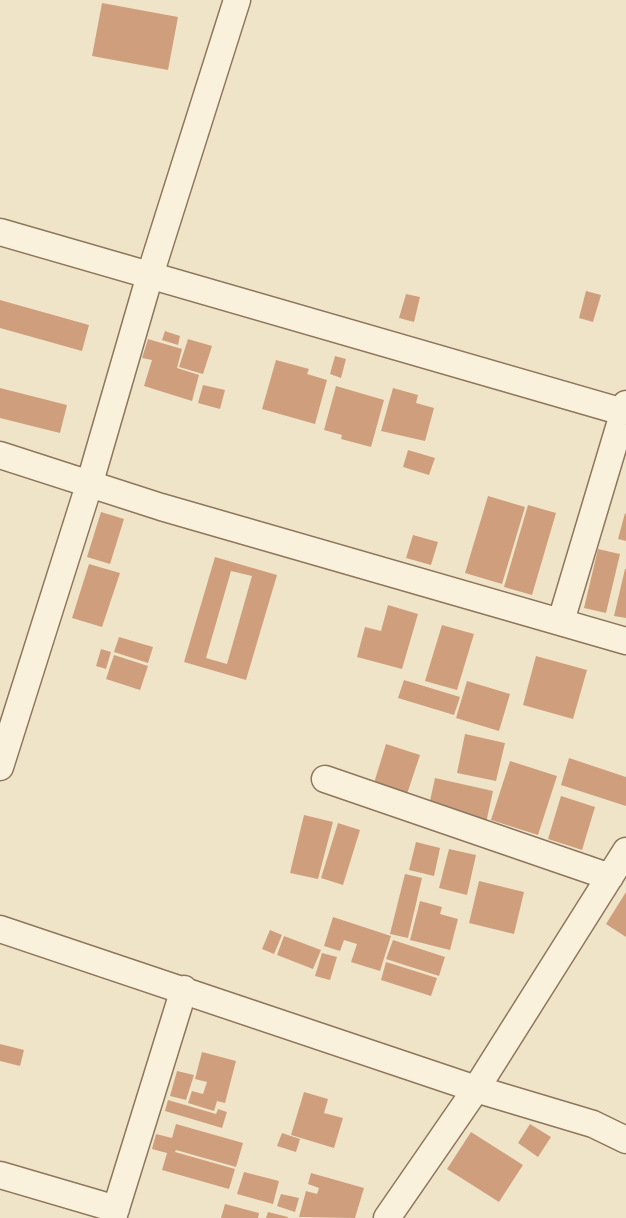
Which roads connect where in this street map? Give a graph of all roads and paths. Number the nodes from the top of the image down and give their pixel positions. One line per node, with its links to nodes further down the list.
1 (237, 0): 3 (street)
2 (0, 232): 3 (street)
3 (150, 275): 4 (street); 6 (street)
4 (625, 408): 7 (street)
5 (0, 455): 6 (street)
6 (90, 482): 7 (street); 9 (street)
7 (560, 621): 8 (street)
8 (626, 641)
9 (10, 698): 10 (street)
10 (0, 767)
11 (325, 779): 13 (street)
12 (626, 851): 13 (street)
13 (610, 877): 16 (street)
14 (0, 928): 15 (street)
15 (184, 989): 16 (street); 19 (street)
16 (476, 1089): 17 (street); 20 (street)
17 (626, 1140)
18 (0, 1175): 19 (street)
19 (114, 1213)
20 (387, 1218)

